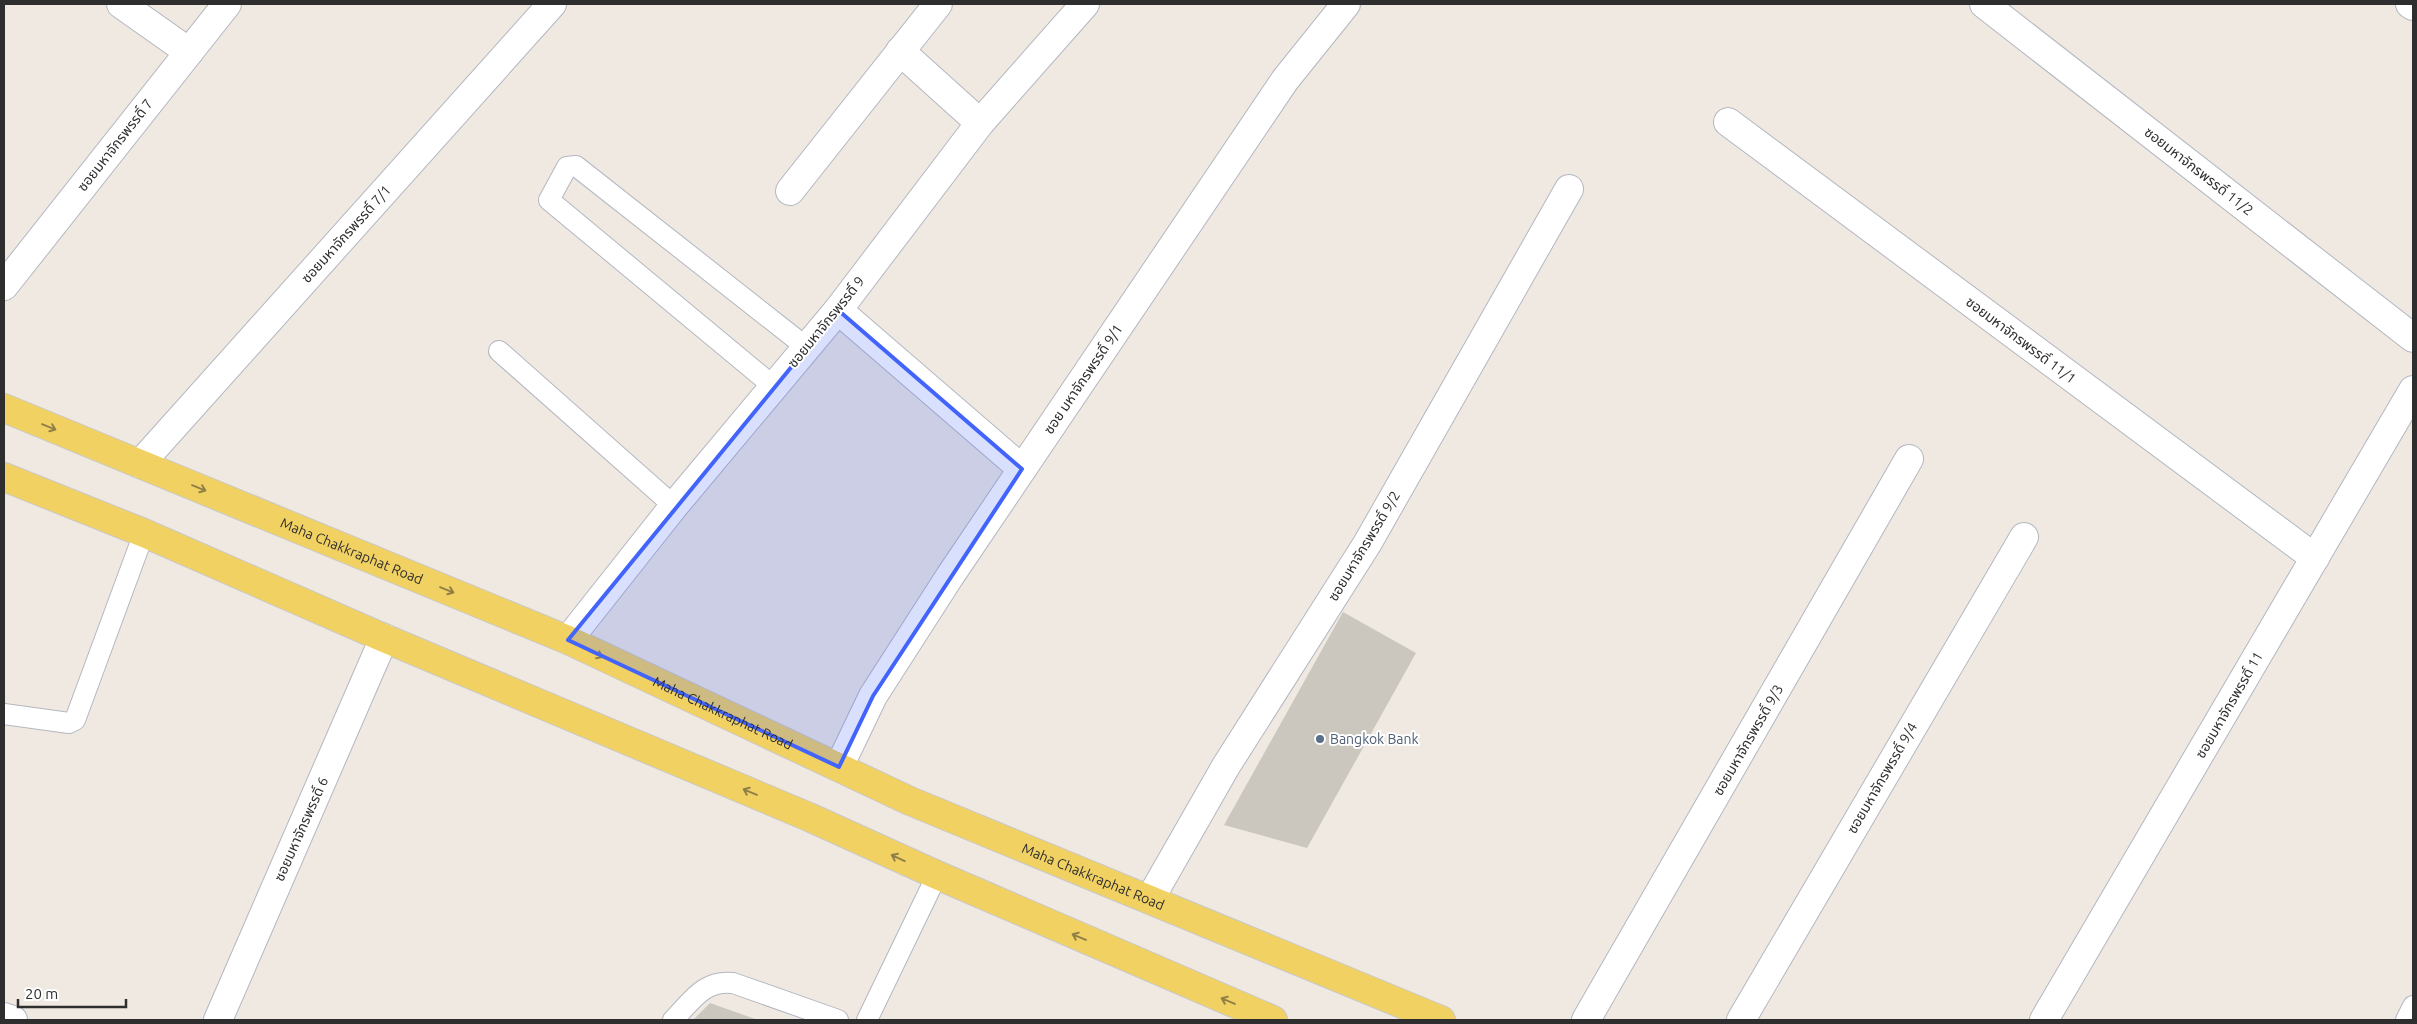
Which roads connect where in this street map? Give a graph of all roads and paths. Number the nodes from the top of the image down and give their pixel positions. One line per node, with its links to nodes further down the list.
1 (121, 4): 8 (street)
2 (227, 4): 8 (street, ซอยมหาจักรพรรดิ์ 7)
3 (552, 4): 23 (street, ซอยมหาจักรพรรดิ์ 7/1)
4 (938, 4): 9 (street)
5 (1085, 4): 11 (street, ซอยมหาจักรพรรดิ์ 9)
6 (1346, 4): 24 (street, ซอย มหาจักรพรรดิ์ 9/1)
7 (1984, 4): 16 (street, ซอยมหาจักรพรรดิ์ 11/2)
8 (188, 52): 14 (street, ซอยมหาจักรพรรดิ์ 7)
9 (900, 52): 11 (street); 13 (street)
10 (1728, 122): 29 (street, ซอยมหาจักรพรรดิ์ 11/1)
11 (980, 123): 15 (street, ซอยมหาจักรพรรดิ์ 9)
12 (1569, 189): 35 (street, ซอยมหาจักรพรรดิ์ 9/2)
13 (790, 191)
14 (4, 286)
15 (838, 310): 17 (street, ซอยมหาจักรพรรดิ์ 9); 24 (street)
16 (2413, 338)
17 (806, 347): 19 (street, ซอยมหาจักรพรรดิ์ 9); 19 (lane)
18 (498, 351): 26 (lane)
19 (773, 386): 26 (street, ซอยมหาจักรพรรดิ์ 9)
20 (2413, 390): 29 (street, ซอยมหาจักรพรรดิ์ 11)
21 (4, 408): 23 (main road, Maha Chakkraphat Road, one-way to 23)
22 (1909, 459): 45 (street, ซอยมหาจักรพรรดิ์ 9/3)
23 (140, 464): 31 (main road, Maha Chakkraphat Road, one-way to 31)
24 (1022, 469): 33 (street, ซอย มหาจักรพรรดิ์ 9/1)
25 (4, 477): 27 (main road)
26 (674, 506): 31 (street, ซอยมหาจักรพรรดิ์ 9)
27 (144, 533): 30 (main road); 32 (lane)
28 (2024, 537): 46 (street, ซอยมหาจักรพรรดิ์ 9/4)
29 (2315, 558): 47 (street, ซอยมหาจักรพรรดิ์ 11)
30 (384, 638): 34 (main road, one-way to 30); 39 (street, ซอยมหาจักรพรรดิ์ 6)
31 (568, 640): 33 (main road, Maha Chakkraphat Road, one-way to 33)
32 (4, 714)
33 (839, 767): 35 (main road, Maha Chakkraphat Road)
34 (936, 875): 42 (lane); 43 (main road, one-way to 34)
35 (1150, 899): 44 (main road, Maha Chakkraphat Road)
36 (2413, 1006): 48 (lane)
37 (4, 1017): 38 (street)
38 (12, 1020)
39 (218, 1020)
40 (673, 1020): 41 (lane)
41 (838, 1020)
42 (867, 1020)
43 (1273, 1020)
44 (1441, 1020)
45 (1586, 1020)
46 (1741, 1020)
47 (2044, 1020)
48 (2406, 1020)

